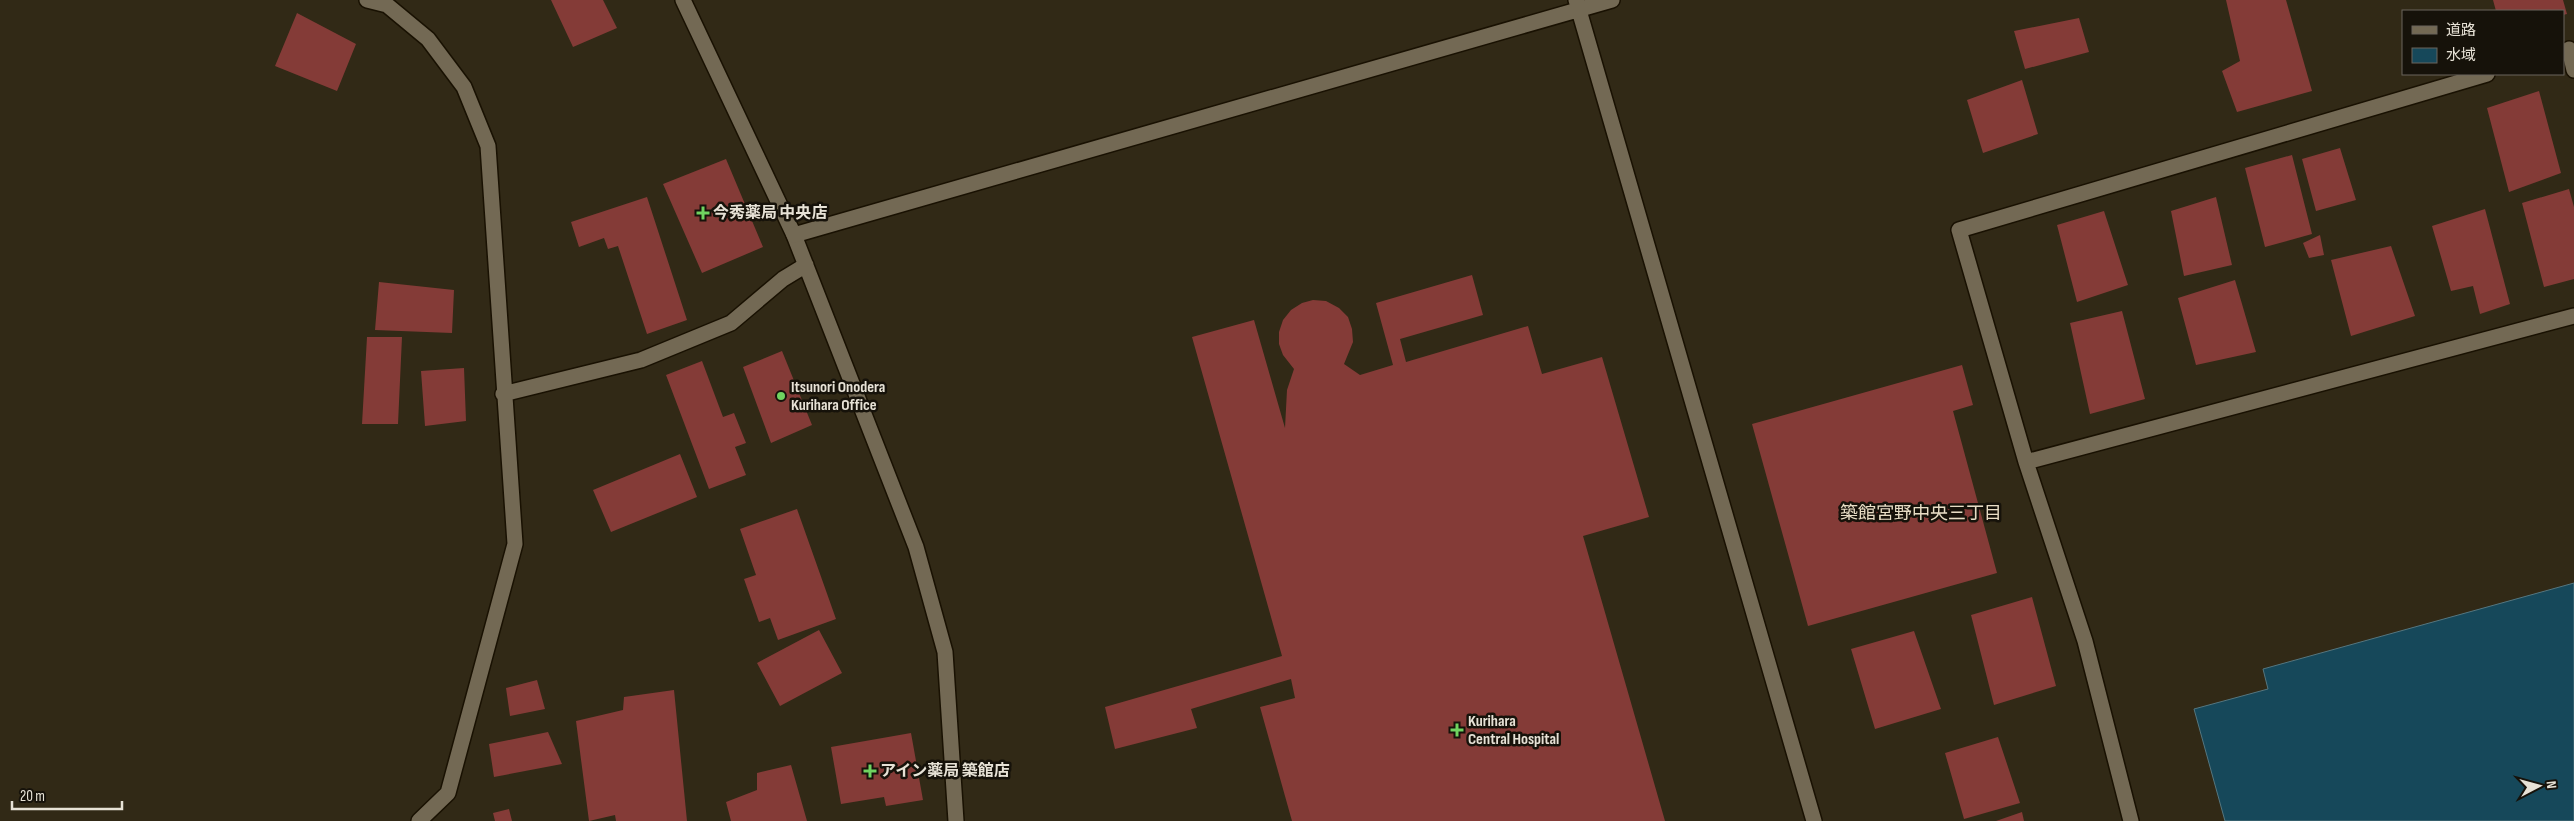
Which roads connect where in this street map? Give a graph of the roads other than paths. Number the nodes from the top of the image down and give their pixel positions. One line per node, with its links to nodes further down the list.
1 (367, 0): 11 (street)
2 (683, 0): 8 (street)
3 (1612, 0): 4 (street)
4 (1577, 5): 8 (street); 15 (street)
5 (2568, 49): 6 (street)
6 (2574, 70)
7 (2483, 75): 12 (street)
8 (794, 235): 9 (street)
9 (806, 265): 11 (street); 14 (street)
10 (2574, 316): 12 (street)
11 (503, 394): 13 (street)
12 (2026, 462): 16 (street)
13 (418, 821)
14 (956, 821)
15 (1814, 821)
16 (2131, 821)

